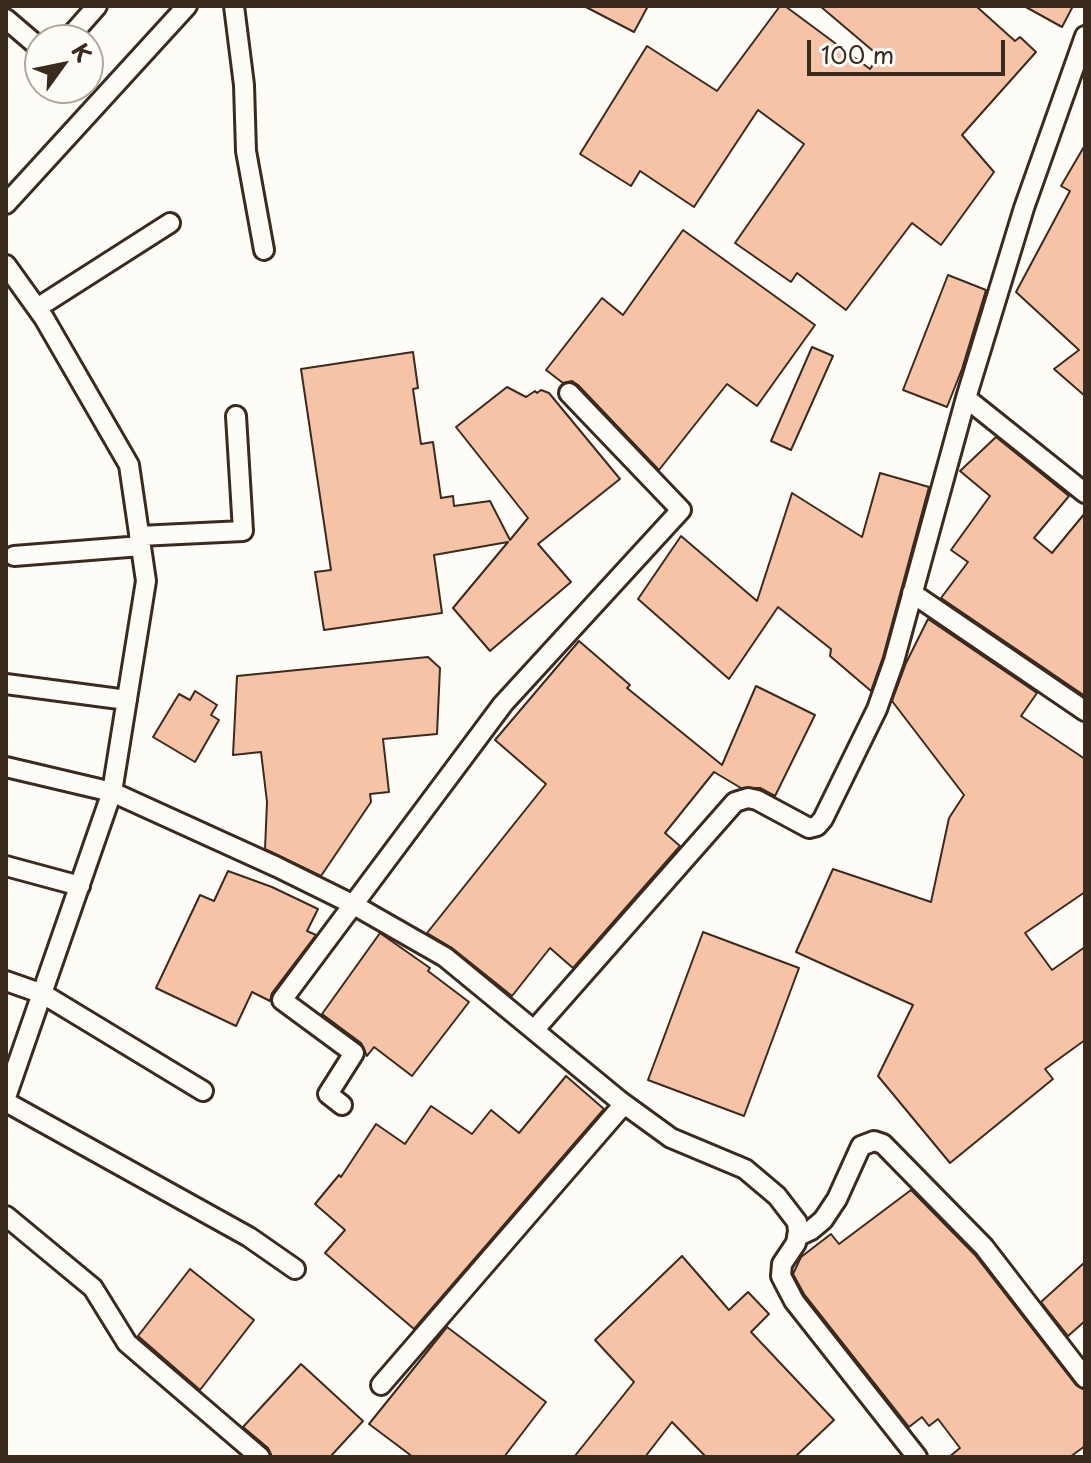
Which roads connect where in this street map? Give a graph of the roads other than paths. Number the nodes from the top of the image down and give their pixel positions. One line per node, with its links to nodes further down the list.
1 (97, 6): 5 (street)
2 (187, 6): 8 (street)
3 (234, 6): 12 (street)
4 (6, 19): 6 (street)
5 (81, 24)
6 (24, 34)
7 (1085, 36): 16 (street)
8 (104, 96)
9 (96, 104): 10 (street)
10 (6, 204)
11 (170, 223): 14 (street)
12 (264, 250)
13 (6, 265): 14 (street)
14 (37, 308): 19 (street)
15 (569, 393): 29 (street)
16 (966, 398): 18 (street); 21 (street)
17 (236, 416): 19 (street)
18 (1085, 493)
19 (140, 541): 20 (street); 23 (street)
20 (14, 556)
21 (912, 593): 24 (street); 32 (street)
22 (6, 684): 23 (street)
23 (127, 700): 26 (street)
24 (1085, 711)
25 (6, 767): 26 (street)
26 (112, 792): 28 (street); 29 (street)
27 (6, 866): 28 (street)
28 (80, 886): 31 (street)
29 (354, 905): 32 (street); 36 (street)
30 (6, 981): 31 (street)
31 (43, 994): 33 (street); 34 (street)
32 (535, 1029): 35 (street)
33 (203, 1091)
34 (6, 1100): 39 (street)
35 (624, 1104): 38 (street); 41 (street)
36 (342, 1105)
37 (6, 1216): 42 (street)
38 (798, 1236): 40 (street); 43 (street)
39 (295, 1269)
40 (1085, 1378)
41 (381, 1385)
42 (260, 1457)
43 (917, 1457)

